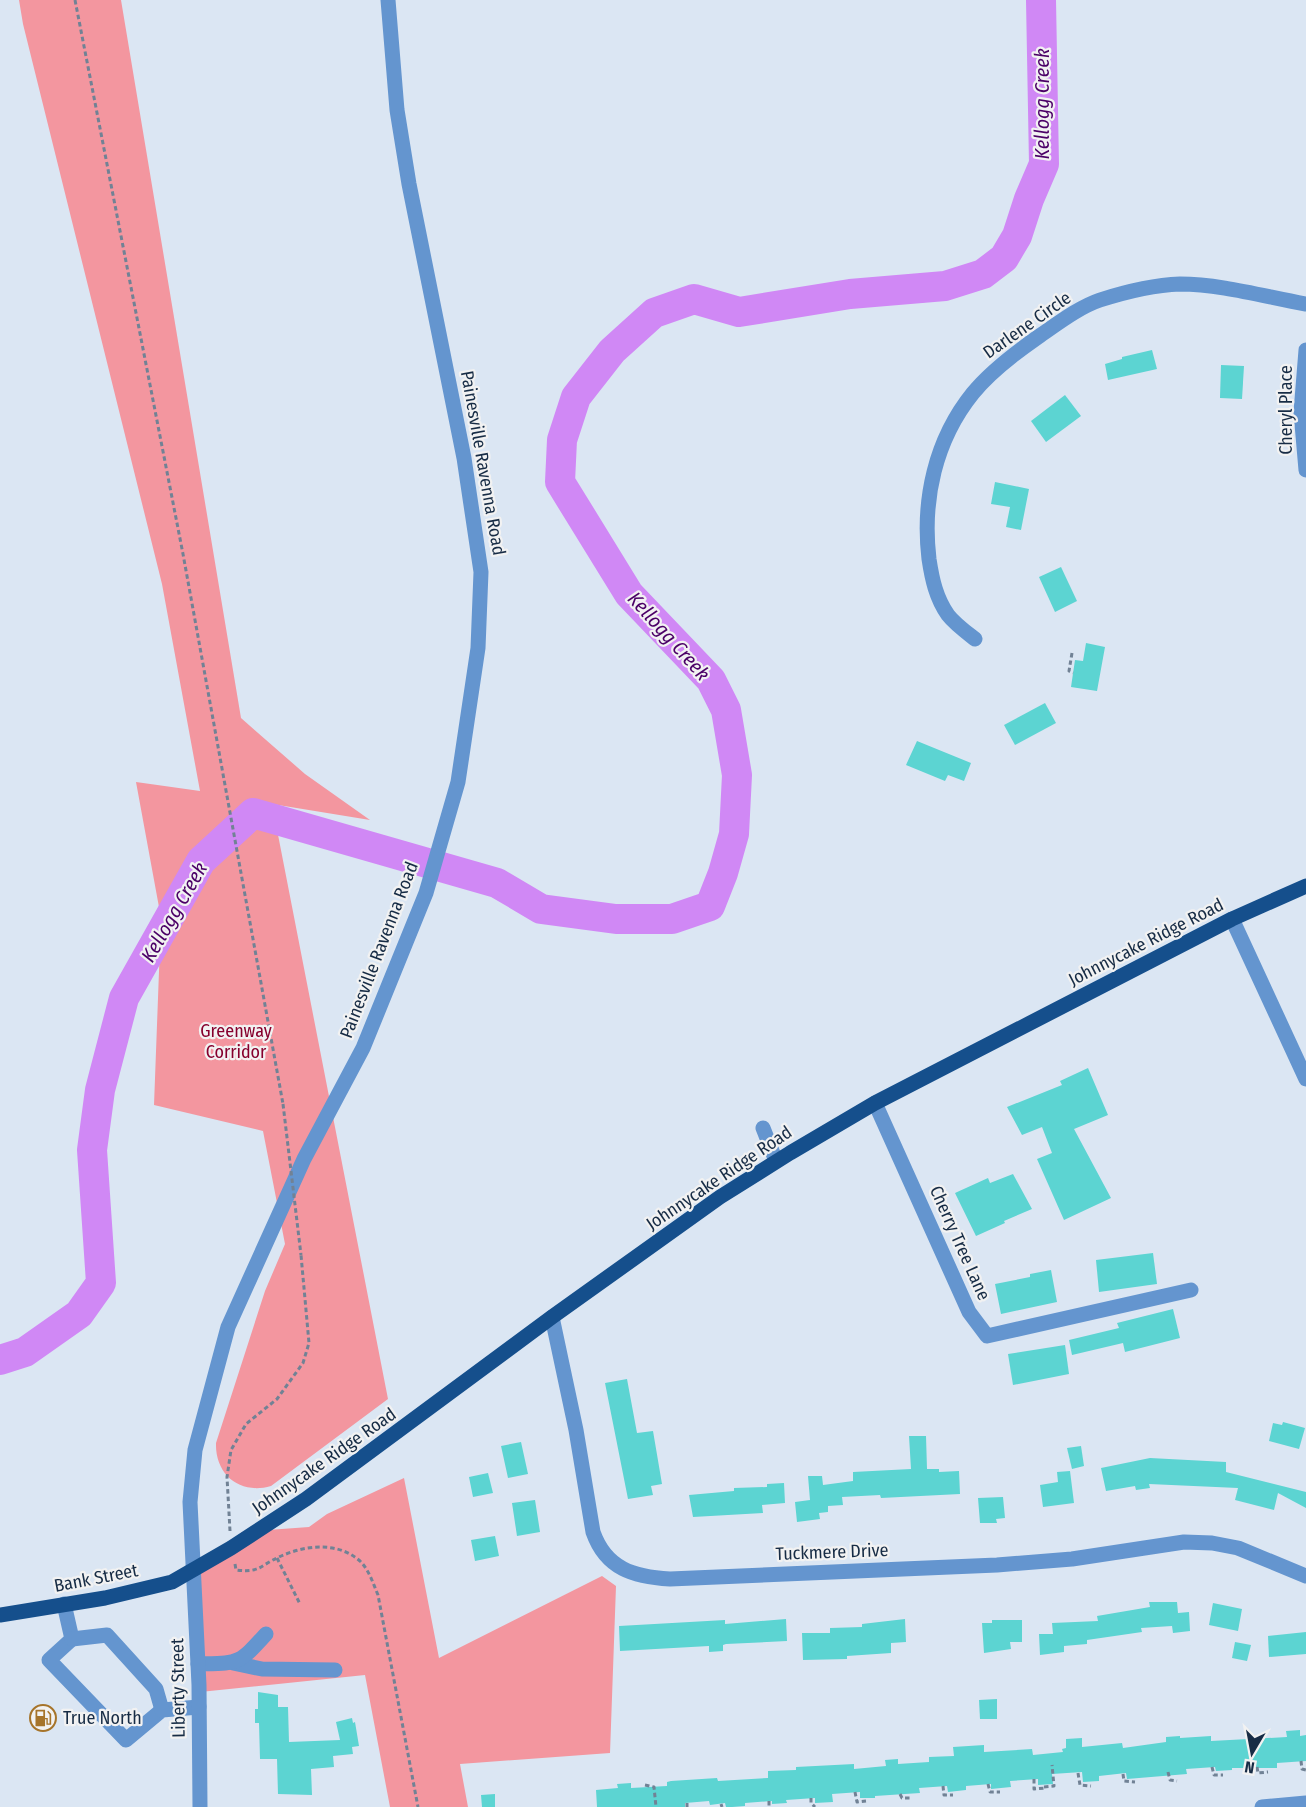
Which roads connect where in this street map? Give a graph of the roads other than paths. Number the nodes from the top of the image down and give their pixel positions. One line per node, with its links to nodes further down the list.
1 (388, 0): 14 (street, Painesville Ravenna Road)
2 (1306, 304): 5 (street, Darlene Circle)
3 (1306, 350): 4 (street, Cheryl Place)
4 (1306, 470)
5 (975, 639)
6 (1306, 886): 7 (main road, Johnnycake Ridge Road)
7 (1232, 919): 8 (street); 9 (main road, Johnnycake Ridge Road)
8 (1306, 1078)
9 (875, 1103): 11 (main road, Johnnycake Ridge Road); 12 (street, Cherry Tree Lane)
10 (763, 1128): 11 (street)
11 (776, 1161): 13 (main road, Johnnycake Ridge Road)
12 (1191, 1290)
13 (552, 1317): 14 (main road, Johnnycake Ridge Road); 15 (street, Tuckmere Drive)
14 (195, 1568): 16 (main road, Bank Street); 21 (street, Liberty Street)
15 (1306, 1576)
16 (64, 1604): 17 (main road, Bank Street); 19 (street)
17 (0, 1615)
18 (266, 1634): 20 (street)
19 (72, 1639): 24 (street); 24 (street)
20 (233, 1663): 21 (street); 22 (street)
21 (198, 1664): 23 (street, Liberty Street)
22 (335, 1670)
23 (199, 1707): 24 (street); 26 (street, Liberty Street)
24 (162, 1710)
25 (1306, 1803): 27 (street)
26 (200, 1807)
27 (1262, 1807)

